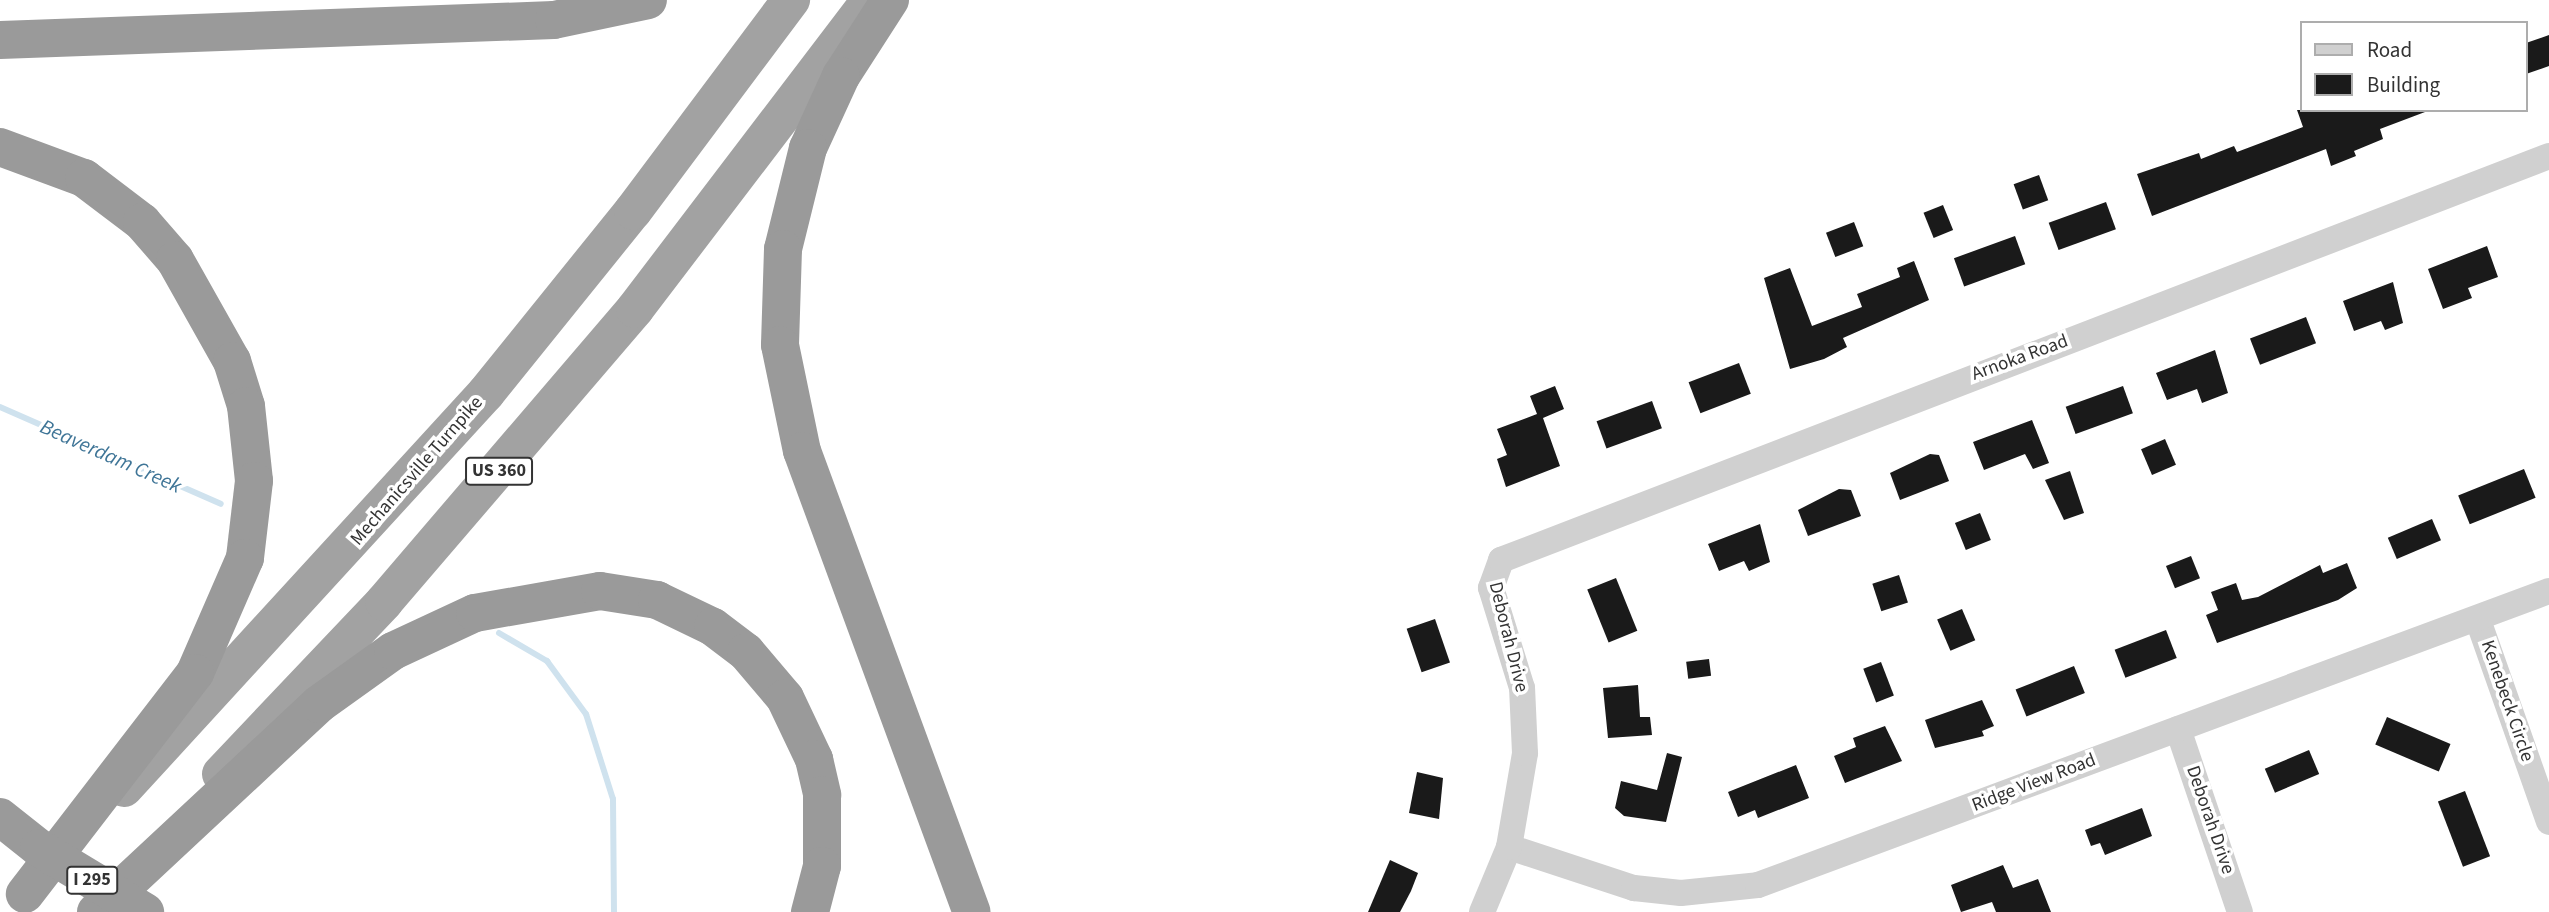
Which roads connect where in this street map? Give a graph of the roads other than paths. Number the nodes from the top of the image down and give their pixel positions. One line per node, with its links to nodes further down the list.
1 (648, 0): 5 (highway)
2 (791, 0): 17 (highway, Mechanicsville Turnpike / US 360)
3 (870, 0): 18 (highway, US 360)
4 (890, 0): 21 (highway)
5 (0, 40)
6 (0, 147): 17 (highway)
7 (2549, 156): 8 (street, Arnoka Road)
8 (1494, 566): 15 (street, Deborah Drive)
9 (2549, 591): 10 (street, Ridge View Road)
10 (2478, 620): 11 (street, Ridge View Road); 13 (street, Kenebeck Circle)
11 (2178, 729): 15 (street, Ridge View Road); 23 (street, Deborah Drive)
12 (0, 817): 16 (highway)
13 (2549, 822)
14 (0, 824): 16 (highway, I 295)
15 (1509, 847): 22 (street, Deborah Drive)
16 (39, 848): 19 (highway, I 295, bridge)
17 (17, 903)
18 (95, 912): 20 (highway)
19 (145, 912)
20 (810, 912)
21 (972, 912)
22 (1482, 912)
23 (2240, 912)

